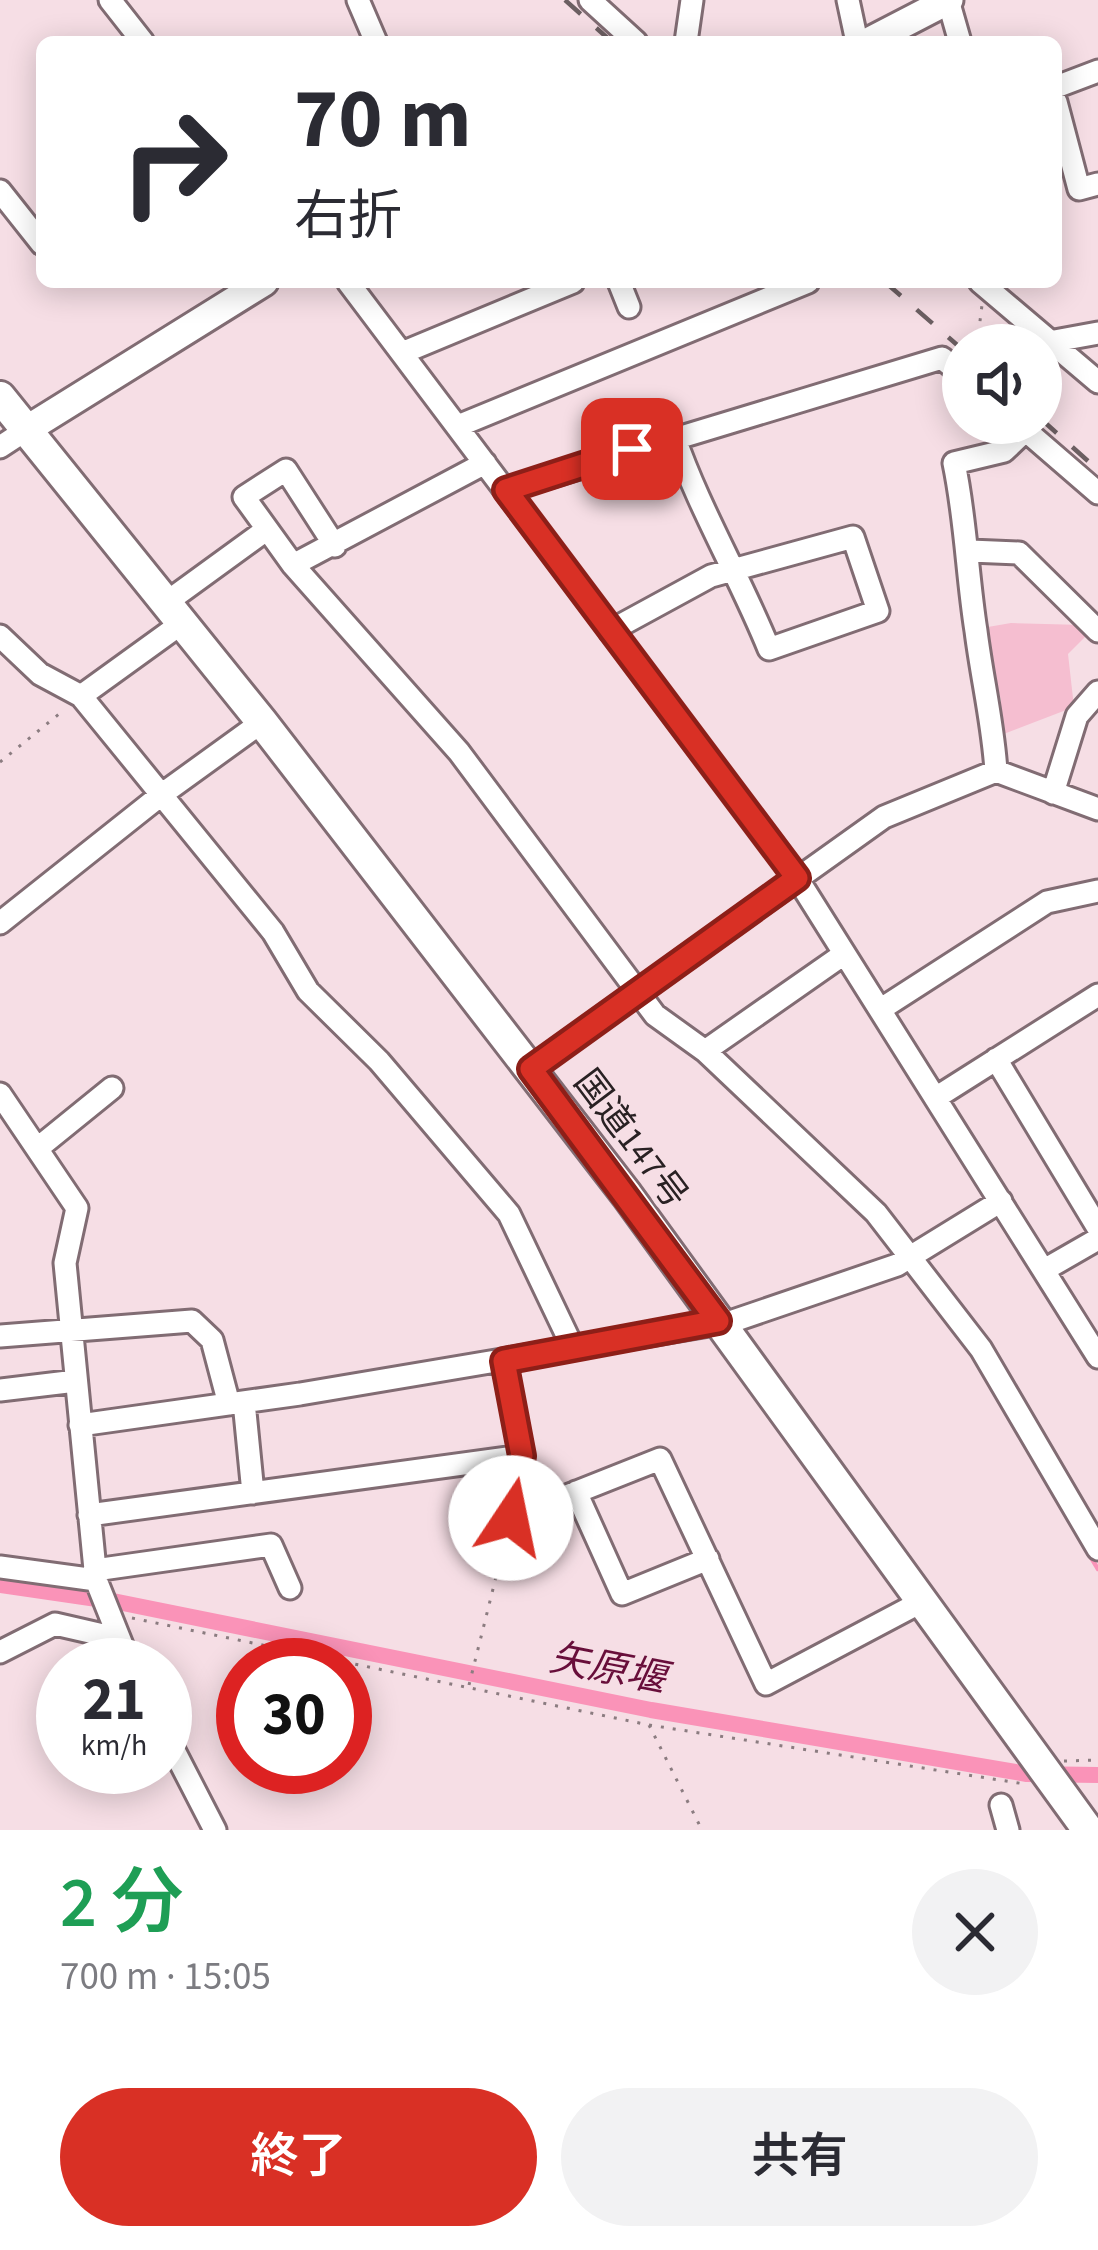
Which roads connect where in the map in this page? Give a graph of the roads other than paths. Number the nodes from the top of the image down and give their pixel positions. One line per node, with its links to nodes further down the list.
1 (110, 0): 7 (street)
2 (358, 0): 8 (street)
3 (590, 0): 9 (street)
4 (692, 0): 10 (street)
5 (848, 0): 11 (street)
6 (949, 0): 12 (main road); 13 (street)
7 (138, 36)
8 (373, 36)
9 (629, 36)
10 (687, 36)
11 (856, 36)
12 (880, 36)
13 (958, 36)
14 (1098, 71): 15 (street)
15 (1062, 86)
16 (1062, 124): 17 (street)
17 (1098, 184)
18 (0, 191): 19 (street)
19 (36, 236)
20 (254, 288): 37 (main road)
21 (353, 288): 30 (street)
22 (559, 288): 30 (street)
23 (621, 288): 26 (street)
24 (793, 288): 35 (street)
25 (988, 288): 27 (street)
26 (629, 307)
27 (1029, 324)
28 (1098, 333): 29 (street)
29 (1062, 340)
30 (402, 353): 35 (street)
31 (1062, 353): 33 (street)
32 (942, 358): 36 (street)
33 (1098, 382)
34 (0, 398): 37 (highway, 国道147号)
35 (458, 426): 40 (street)
36 (674, 436): 41 (street); 47 (street)
37 (13, 438): 48 (highway, 国道147号)
38 (1009, 444): 45 (street)
39 (1041, 444): 42 (street)
40 (485, 463): 41 (street); 44 (street)
41 (506, 490): 49 (street)
42 (1098, 493)
43 (266, 530): 44 (street); 46 (street); 48 (street)
44 (335, 546): 46 (street)
45 (970, 551): 50 (street); 55 (street)
46 (293, 566): 63 (street)
47 (737, 569): 47 (street); 49 (street)
48 (174, 612): 53 (street); 54 (highway, 国道147号)
49 (610, 631): 59 (street)
50 (1098, 632)
51 (0, 636): 53 (street)
52 (1098, 692): 56 (street)
53 (81, 696): 57 (street)
54 (262, 722): 57 (street); 69 (highway, 国道147号)
55 (996, 772): 56 (street); 59 (street)
56 (1053, 793): 58 (street)
57 (161, 795): 61 (street); 82 (street)
58 (1098, 809)
59 (797, 878): 62 (street); 63 (street)
60 (1098, 891): 65 (street)
61 (0, 923)
62 (844, 954): 65 (street); 67 (street)
63 (636, 990): 67 (street); 69 (street)
64 (1092, 998): 66 (street); 68 (street)
65 (881, 1009): 72 (street)
66 (1098, 1022)
67 (705, 1051): 77 (street)
68 (996, 1058): 72 (street); 75 (street)
69 (531, 1069): 79 (highway, 国道147号)
70 (112, 1088): 73 (street)
71 (0, 1094): 73 (street)
72 (937, 1097): 74 (street)
73 (38, 1148): 80 (street)
74 (1001, 1201): 77 (street); 78 (street)
75 (1098, 1228)
76 (1098, 1239): 78 (street)
77 (908, 1258): 79 (street); 93 (street)
78 (1044, 1270): 83 (street)
79 (718, 1321): 82 (street); 98 (highway, 国道147号)
80 (70, 1331): 81 (street); 85 (street); 87 (street)
81 (0, 1336)
82 (573, 1348): 84 (street)
83 (1098, 1358)
84 (504, 1361): 87 (street); 89 (street)
85 (76, 1381): 86 (street); 88 (street)
86 (0, 1390)
87 (236, 1403): 88 (street); 91 (street)
88 (80, 1425): 92 (street)
89 (522, 1456): 90 (street); 91 (street)
90 (576, 1492): 94 (street); 94 (street)
91 (253, 1493): 92 (street)
92 (89, 1515): 96 (street)
93 (1097, 1545)
94 (708, 1559): 98 (street)
95 (0, 1567): 96 (street)
96 (95, 1575): 97 (street); 99 (street)
97 (290, 1588)
98 (921, 1602): 105 (highway, 国道147号)
99 (116, 1638): 100 (street)
100 (0, 1652)
101 (192, 1785): 103 (street)
102 (1001, 1805): 104 (street)
103 (215, 1830)
104 (1008, 1830)
105 (1088, 1830)

